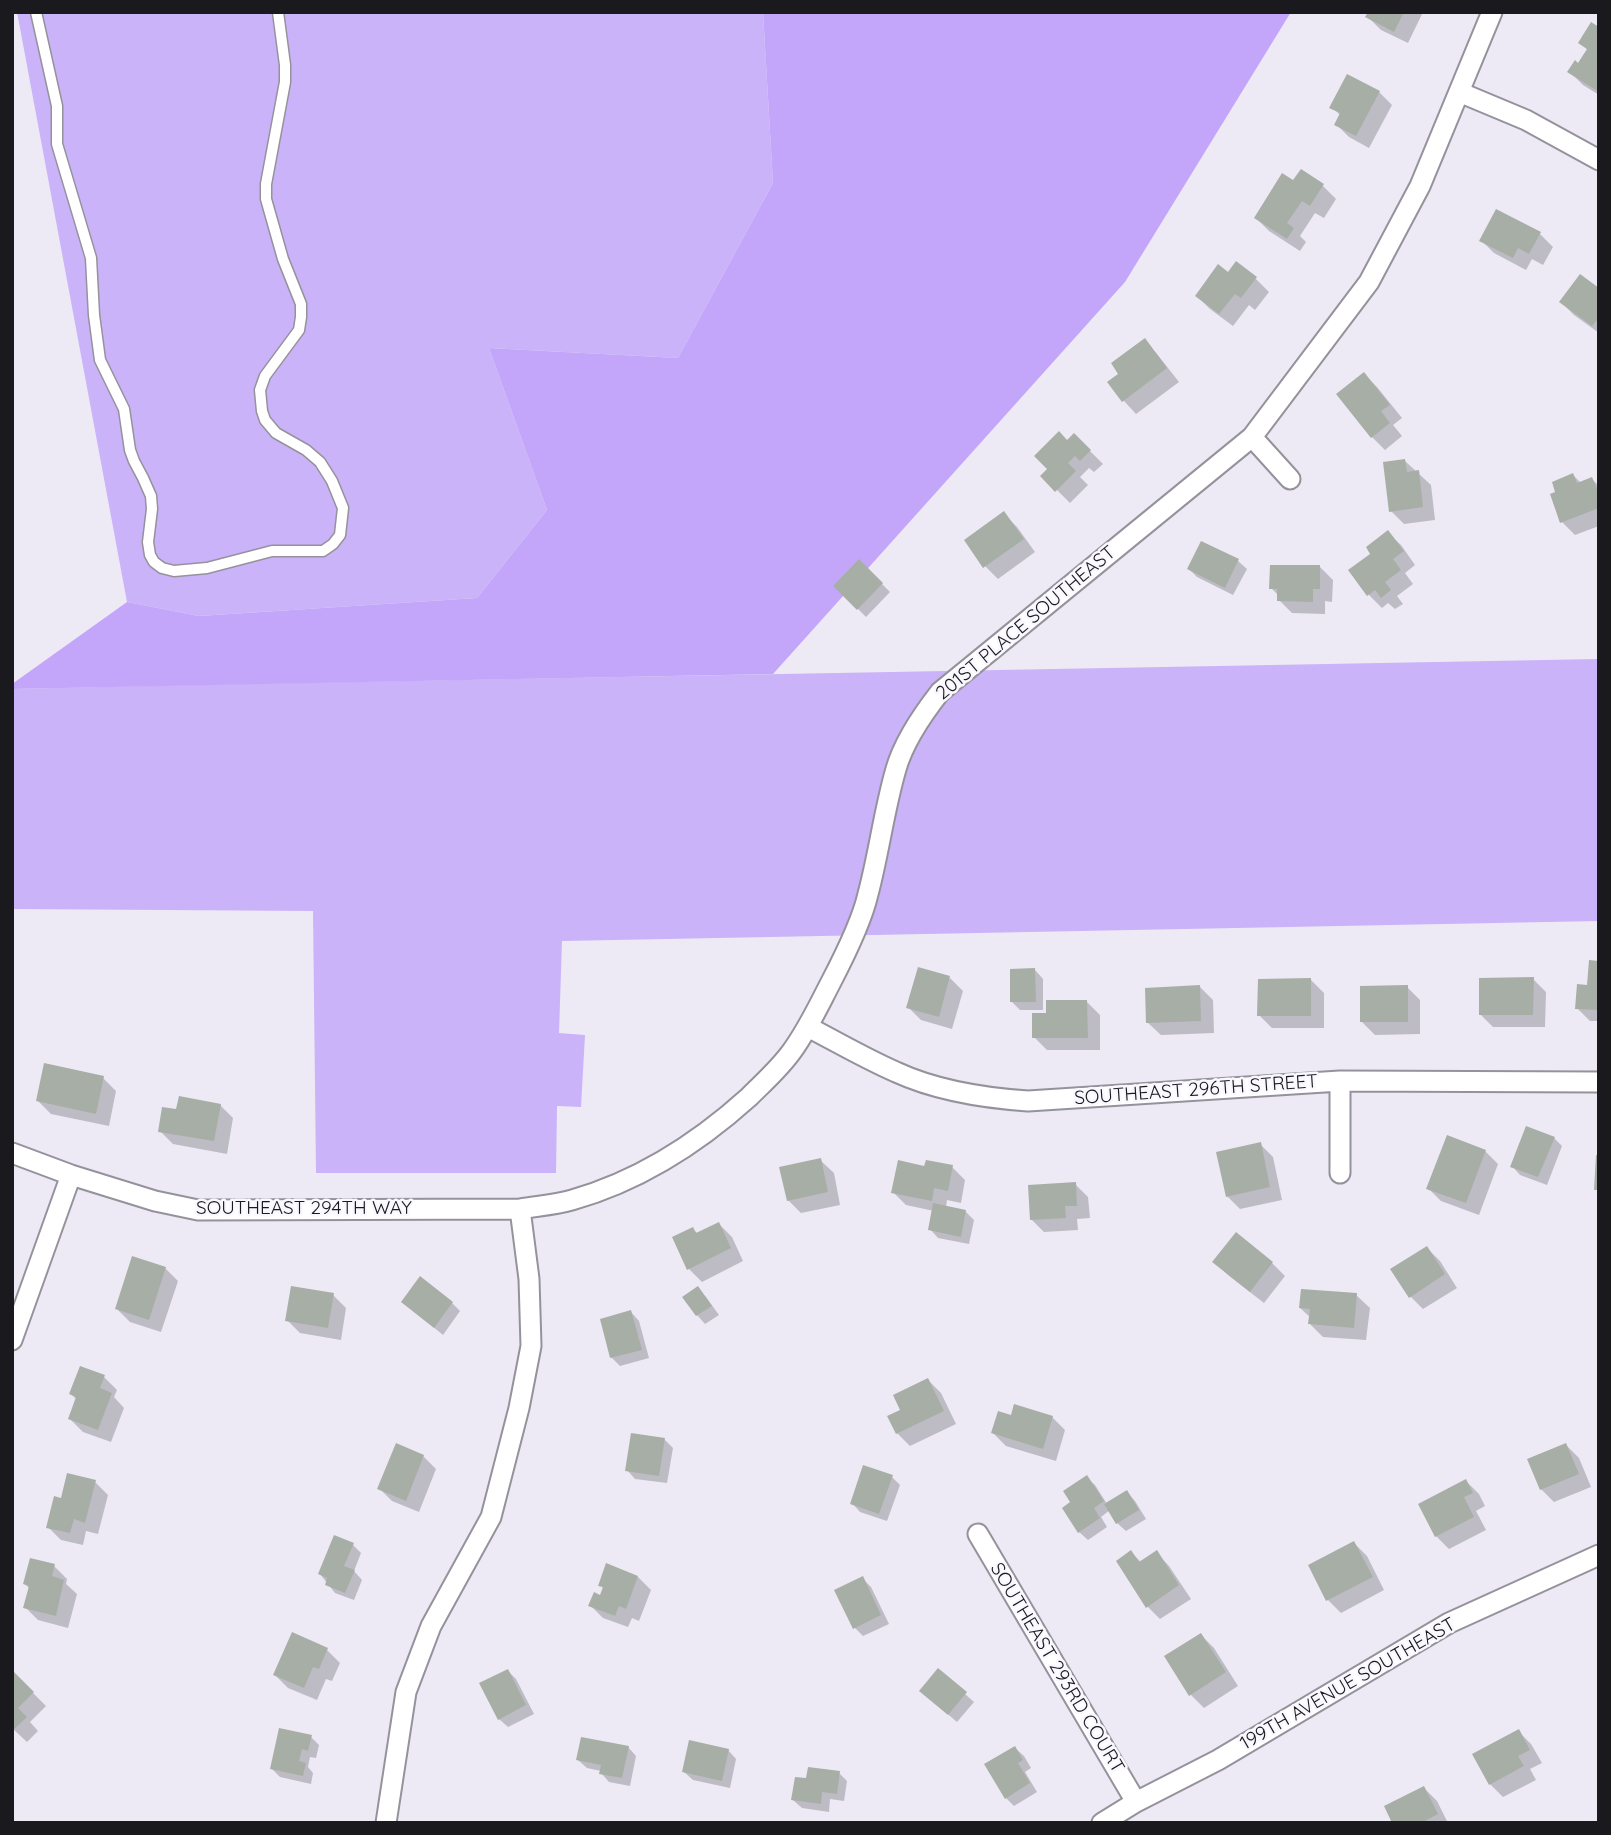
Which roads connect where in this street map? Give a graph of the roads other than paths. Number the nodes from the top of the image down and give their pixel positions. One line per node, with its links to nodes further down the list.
1 (36, 12): 2 (lane)
2 (278, 12)
3 (1492, 12): 4 (street, 201ST PLACE SOUTHEAST)
4 (1460, 92): 5 (street); 6 (street, 201ST PLACE SOUTHEAST)
5 (1599, 160)
6 (1252, 437): 7 (street); 8 (street, 201ST PLACE SOUTHEAST)
7 (1290, 478)
8 (808, 1027): 9 (street, SOUTHEAST 296TH STREET); 14 (street, 201ST PLACE SOUTHEAST)
9 (1340, 1081): 10 (street, SOUTHEAST 296TH STREET); 12 (street)
10 (1599, 1082)
11 (12, 1153): 13 (street, SOUTHEAST 294TH WAY)
12 (1340, 1173)
13 (71, 1175): 14 (street, SOUTHEAST 294TH WAY); 15 (street)
14 (520, 1209): 19 (street)
15 (12, 1340)
16 (978, 1535): 18 (street, SOUTHEAST 293RD COURT)
17 (1599, 1555): 18 (street, 199TH AVENUE SOUTHEAST)
18 (1136, 1802): 20 (street, 199TH AVENUE SOUTHEAST)
19 (386, 1823)
20 (1102, 1823)

